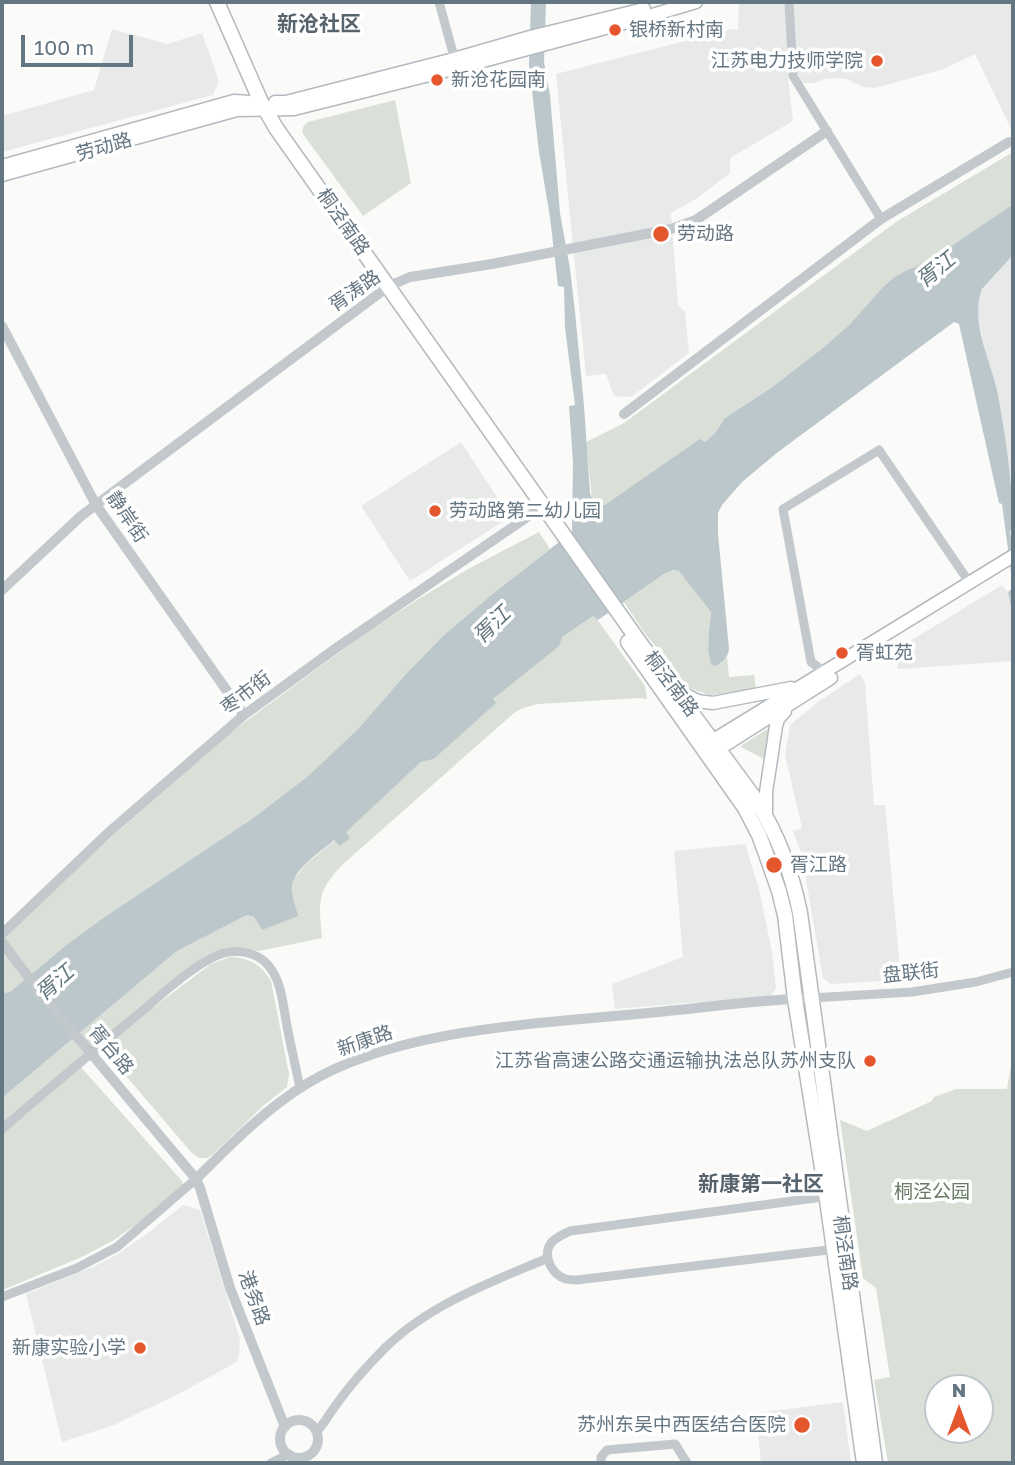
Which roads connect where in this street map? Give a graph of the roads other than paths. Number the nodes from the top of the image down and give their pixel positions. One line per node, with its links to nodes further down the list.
1 (208, 2): 10 (main road, 桐泾南路)
2 (217, 2): 10 (main road, 桐泾南路)
3 (439, 2): 9 (street)
4 (668, 2): 7 (main road, 劳动路)
5 (696, 2): 8 (main road, 劳动路)
6 (789, 2): 11 (street)
7 (636, 6): 8 (main road, 劳动路)
8 (546, 38): 9 (main road, 劳动路)
9 (456, 63): 10 (main road, 劳动路)
10 (258, 106): 13 (main road, 劳动路); 14 (main road, 劳动路); 16 (main road, 桐泾南路)
11 (827, 131): 15 (street); 16 (street, 胥涛路)
12 (1009, 142): 15 (street)
13 (2, 166)
14 (2, 175)
15 (881, 219): 18 (street)
16 (385, 289): 19 (street, 胥涛路); 20 (main road, 桐泾南路); 21 (main road, 桐泾南路)
17 (2, 326): 19 (street, 静岸街)
18 (624, 414)
19 (96, 505): 26 (street, 胥涛路); 32 (street, 静岸街)
20 (536, 511): 21 (main road, 桐泾南路); 32 (street, 枣市街)
21 (559, 536): 27 (main road, 桐泾南路)
22 (1013, 556): 24 (main road)
23 (1013, 565): 24 (main road)
24 (987, 576): 25 (main road); 31 (main road)
25 (969, 582): 28 (main road); 28 (street)
26 (2, 590)
27 (616, 616): 30 (main road, 桐泾南路); 33 (main road, 桐泾南路)
28 (825, 672): 29 (main road)
29 (805, 684): 30 (main road); 33 (main road)
30 (676, 691): 33 (main road, 桐泾南路)
31 (788, 705): 33 (main road); 34 (main road)
32 (244, 715): 35 (street, 枣市街)
33 (711, 748): 34 (main road, 桐泾南路); 39 (main road, 桐泾南路)
34 (766, 815): 38 (main road, 桐泾南路)
35 (2, 934)
36 (2, 942): 42 (street, 胥台路, bridge)
37 (1013, 972): 38 (street, 盘联街)
38 (811, 998): 39 (street, 新康路); 43 (main road, 桐泾南路)
39 (796, 999): 40 (street, 新康路); 43 (main road, 桐泾南路)
40 (300, 1088): 41 (street); 42 (street, 新康路)
41 (2, 1129)
42 (196, 1180): 46 (street, 新康路); 47 (street, 港务路)
43 (832, 1196): 44 (main road, 桐泾南路); 45 (street)
44 (839, 1249): 45 (street); 54 (main road, 桐泾南路); 55 (main road, 桐泾南路)
45 (548, 1258): 48 (street)
46 (2, 1297)
47 (285, 1427): 48 (street); 49 (street)
48 (317, 1431): 50 (street)
49 (289, 1454): 50 (street); 51 (street)
50 (306, 1460)
51 (271, 1463)
52 (601, 1463): 53 (street)
53 (687, 1463)
54 (864, 1463)
55 (875, 1463)

